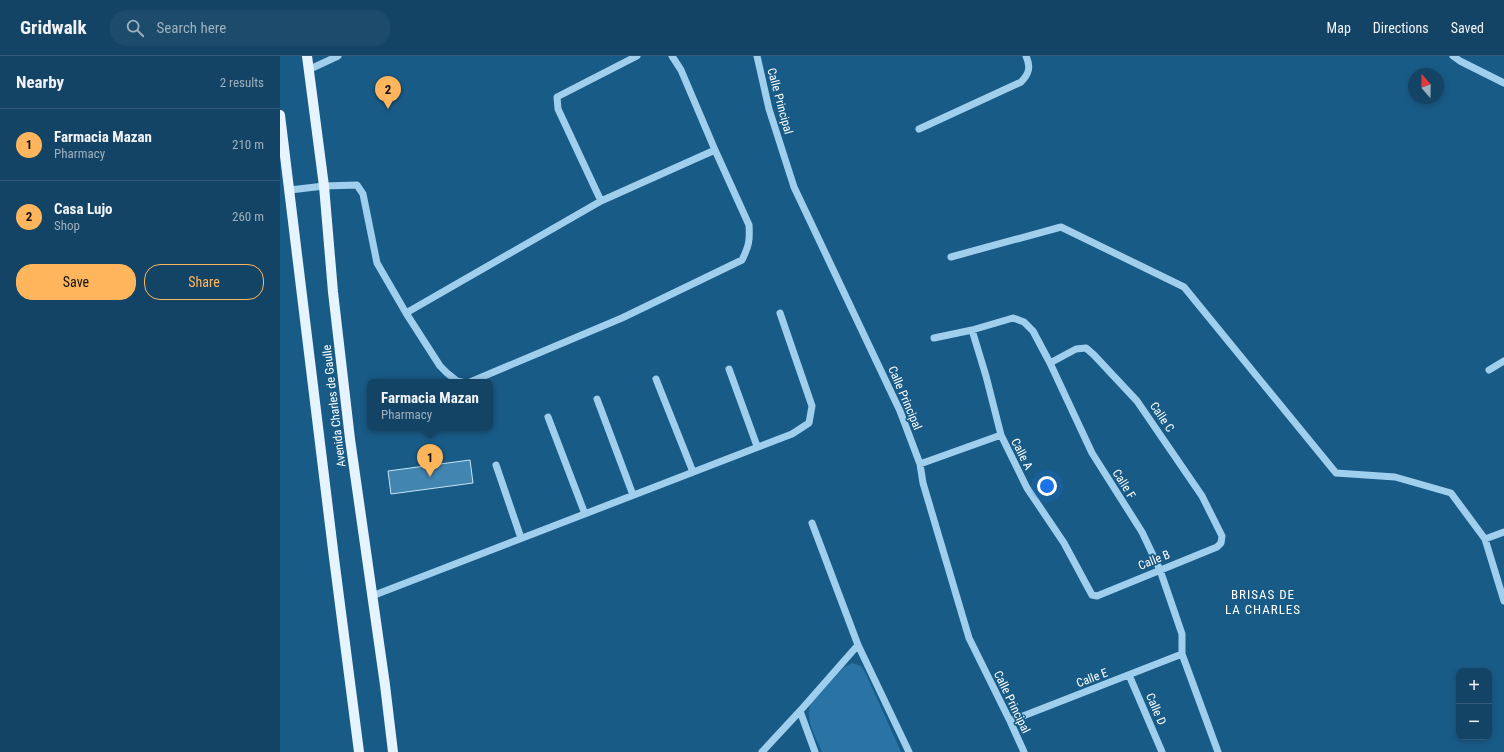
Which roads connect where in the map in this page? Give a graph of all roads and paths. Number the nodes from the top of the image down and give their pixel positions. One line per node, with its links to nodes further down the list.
1 (307, 56): 8 (main road, Avenida Charles de Gaulle)
2 (338, 56): 8 (street)
3 (637, 56): 15 (street)
4 (672, 56): 12 (street)
5 (757, 56): 32 (street, Calle Principal)
6 (1026, 56): 11 (street)
7 (1453, 56): 9 (street)
8 (308, 70): 13 (main road, Avenida Charles de Gaulle)
9 (1504, 82)
10 (280, 115): 14 (main road, Avenida Charles de Gaulle)
11 (919, 129)
12 (716, 150): 15 (street); 26 (street)
13 (324, 186): 14 (street); 17 (street); 43 (main road, Avenida Charles de Gaulle)
14 (290, 190): 51 (main road, Avenida Charles de Gaulle)
15 (601, 201): 17 (street)
16 (951, 257): 40 (street)
17 (406, 313): 25 (street)
18 (780, 313): 31 (street)
19 (972, 330): 20 (street, Calle F); 22 (street, Calle F); 30 (street, Calle A)
20 (934, 338)
21 (1504, 361): 24 (street)
22 (1050, 363): 41 (street, Calle C); 42 (street, Calle F)
23 (729, 369): 31 (street)
24 (1489, 370)
25 (455, 379)
26 (477, 379)
27 (656, 379): 34 (street)
28 (597, 400): 35 (street)
29 (548, 418): 36 (street)
30 (1001, 435): 32 (street); 44 (street, Calle A)
31 (757, 446): 34 (street)
32 (920, 464): 50 (street, Calle Principal)
33 (496, 465): 39 (street)
34 (693, 472): 35 (street)
35 (633, 495): 36 (street)
36 (585, 514): 39 (street)
37 (812, 523): 46 (street)
38 (1504, 532): 40 (street)
39 (521, 538): 43 (street)
40 (1485, 539): 45 (street)
41 (1221, 543): 42 (street, Calle B)
42 (1160, 570): 44 (street, Calle B); 47 (street, Calle F)
43 (372, 596): 52 (main road, Avenida Charles de Gaulle)
44 (1094, 596)
45 (1504, 601)
46 (858, 645): 49 (street); 55 (street)
47 (1182, 654): 48 (street, Calle E); 58 (street, Calle F)
48 (1129, 675): 50 (street, Calle E); 57 (street, Calle D)
49 (800, 712): 53 (street); 54 (street)
50 (1010, 722): 56 (street, Calle Principal)
51 (359, 752)
52 (393, 752)
53 (762, 752)
54 (816, 752)
55 (909, 752)
56 (1024, 752)
57 (1162, 752)
58 (1218, 752)

